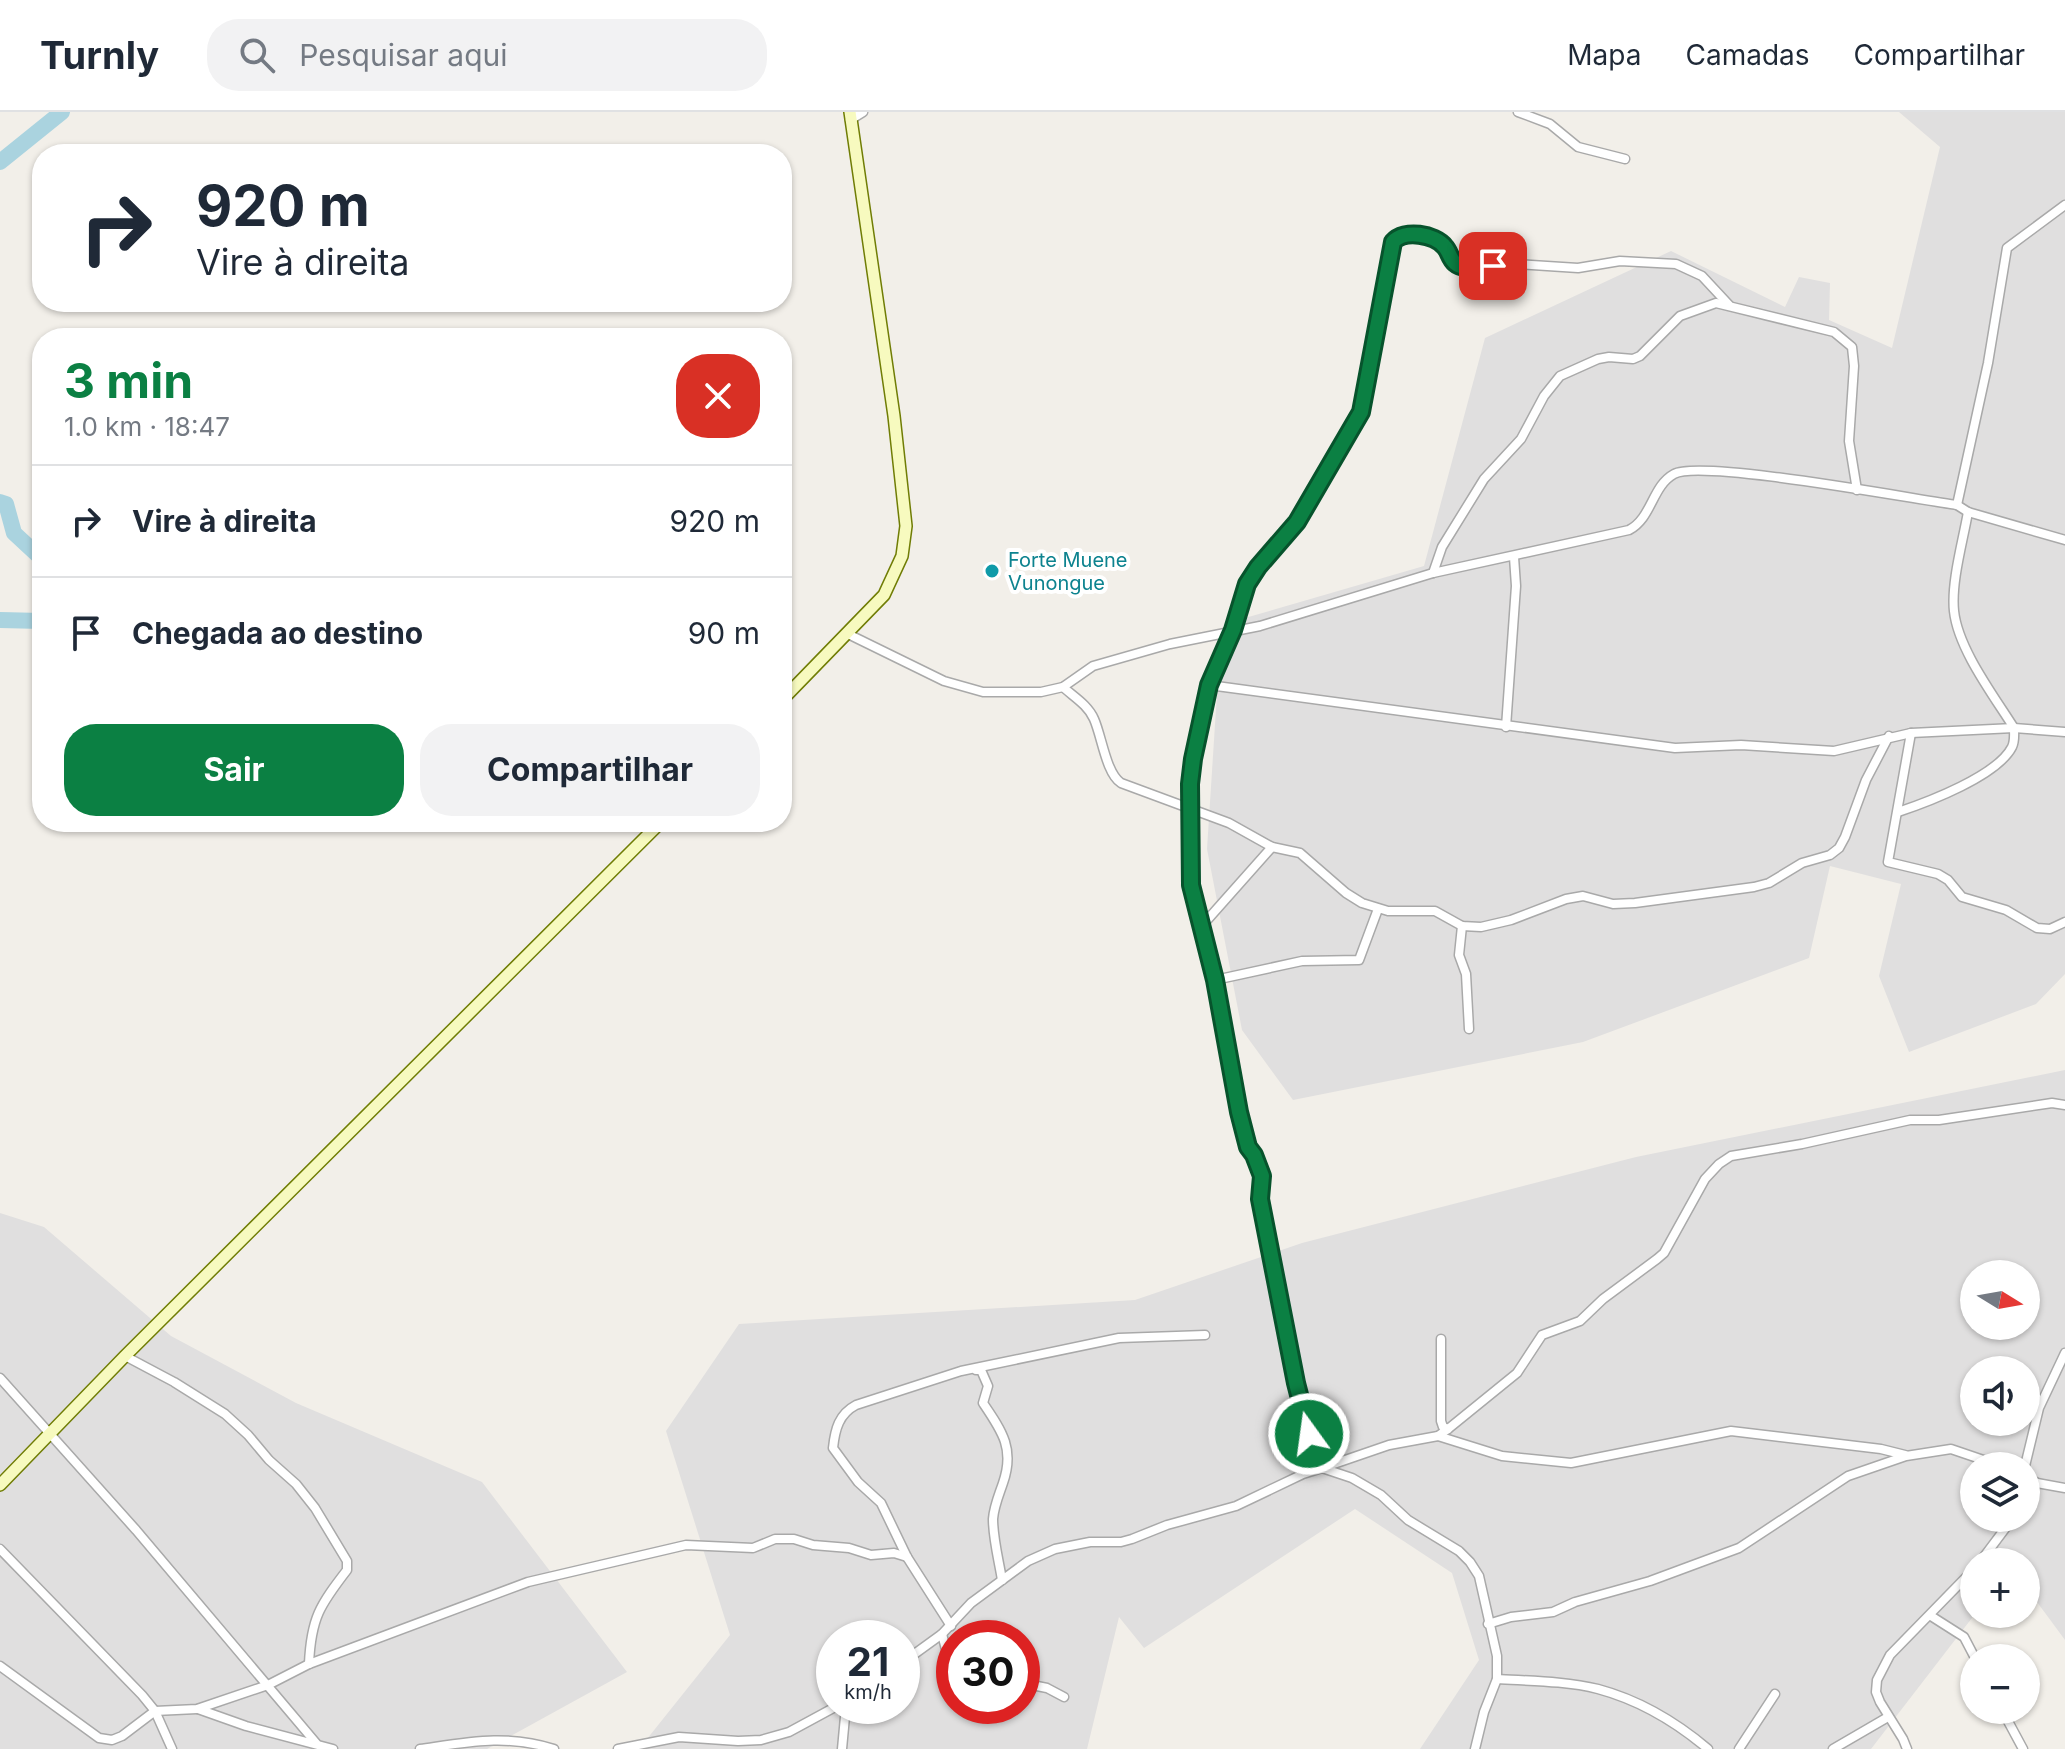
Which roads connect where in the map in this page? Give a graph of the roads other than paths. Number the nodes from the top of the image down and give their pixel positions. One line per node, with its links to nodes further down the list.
1 (863, 112): 3 (street)
2 (1518, 112): 4 (street)
3 (850, 116): 14 (street)
4 (1625, 159)
5 (2065, 205): 8 (street)
6 (1729, 305): 7 (street); 12 (street); 13 (street)
7 (1857, 490): 8 (street); 11 (street)
8 (1957, 505): 9 (street)
9 (1968, 512): 10 (street); 19 (street)
10 (2065, 540)
11 (1514, 557): 12 (street); 18 (street)
12 (1433, 573): 13 (street)
13 (1233, 630): 15 (street); 16 (street)
14 (848, 634): 16 (street); 17 (street)
15 (1209, 685): 18 (street); 23 (street)
16 (1063, 687): 23 (street)
17 (792, 690)
18 (1506, 727): 22 (street)
19 (2014, 728): 20 (street); 21 (street); 24 (street)
20 (2065, 732)
21 (1911, 733): 22 (street); 24 (street)
22 (1889, 736): 29 (street)
23 (1190, 808): 26 (street); 30 (street)
24 (1898, 812): 28 (street)
25 (651, 832): 37 (street)
26 (1272, 847): 27 (street); 30 (street)
27 (1378, 909): 29 (street); 31 (street)
28 (2065, 922)
29 (1462, 926): 32 (street)
30 (1200, 928): 31 (street)
31 (1215, 980): 46 (street)
32 (1469, 1029)
33 (2065, 1105): 40 (street)
34 (1205, 1335): 38 (street)
35 (1441, 1339): 40 (street)
36 (2065, 1353): 44 (street)
37 (125, 1356): 41 (street); 59 (street)
38 (975, 1370): 51 (street); 52 (street)
39 (0, 1378): 41 (street)
40 (1448, 1429): 42 (street)
41 (50, 1435): 48 (street); 62 (street)
42 (1438, 1436): 45 (street); 46 (street)
43 (1960, 1452): 45 (street)
44 (2028, 1452)
45 (1906, 1456): 57 (street)
46 (1322, 1468): 52 (street); 57 (street)
47 (2040, 1484): 49 (street)
48 (0, 1485)
49 (2065, 1488)
50 (0, 1549): 67 (street)
51 (907, 1557): 55 (street); 59 (street)
52 (1002, 1580): 56 (street)
53 (1960, 1584): 54 (street)
54 (1931, 1616): 58 (street); 69 (street)
55 (947, 1620)
56 (956, 1620)
57 (1488, 1624): 61 (street)
58 (1966, 1644)
59 (309, 1664): 62 (street)
60 (0, 1666): 67 (street)
61 (1497, 1679): 80 (street); 81 (street)
62 (268, 1685): 66 (street); 72 (street)
63 (1040, 1687): 65 (street)
64 (1775, 1694): 82 (street)
65 (1064, 1697)
66 (197, 1709): 67 (street); 72 (street)
67 (155, 1711): 74 (street)
68 (816, 1717): 73 (street)
69 (1888, 1717): 83 (street); 84 (street)
70 (844, 1724): 79 (street)
71 (2010, 1724): 85 (street)
72 (316, 1743): 75 (street)
73 (639, 1747): 78 (street)
74 (172, 1749)
75 (333, 1749)
76 (420, 1749): 77 (street)
77 (554, 1749)
78 (618, 1749)
79 (842, 1749)
80 (1475, 1749)
81 (1708, 1749)
82 (1739, 1749)
83 (1833, 1749)
84 (1907, 1749)
85 (2023, 1749)

